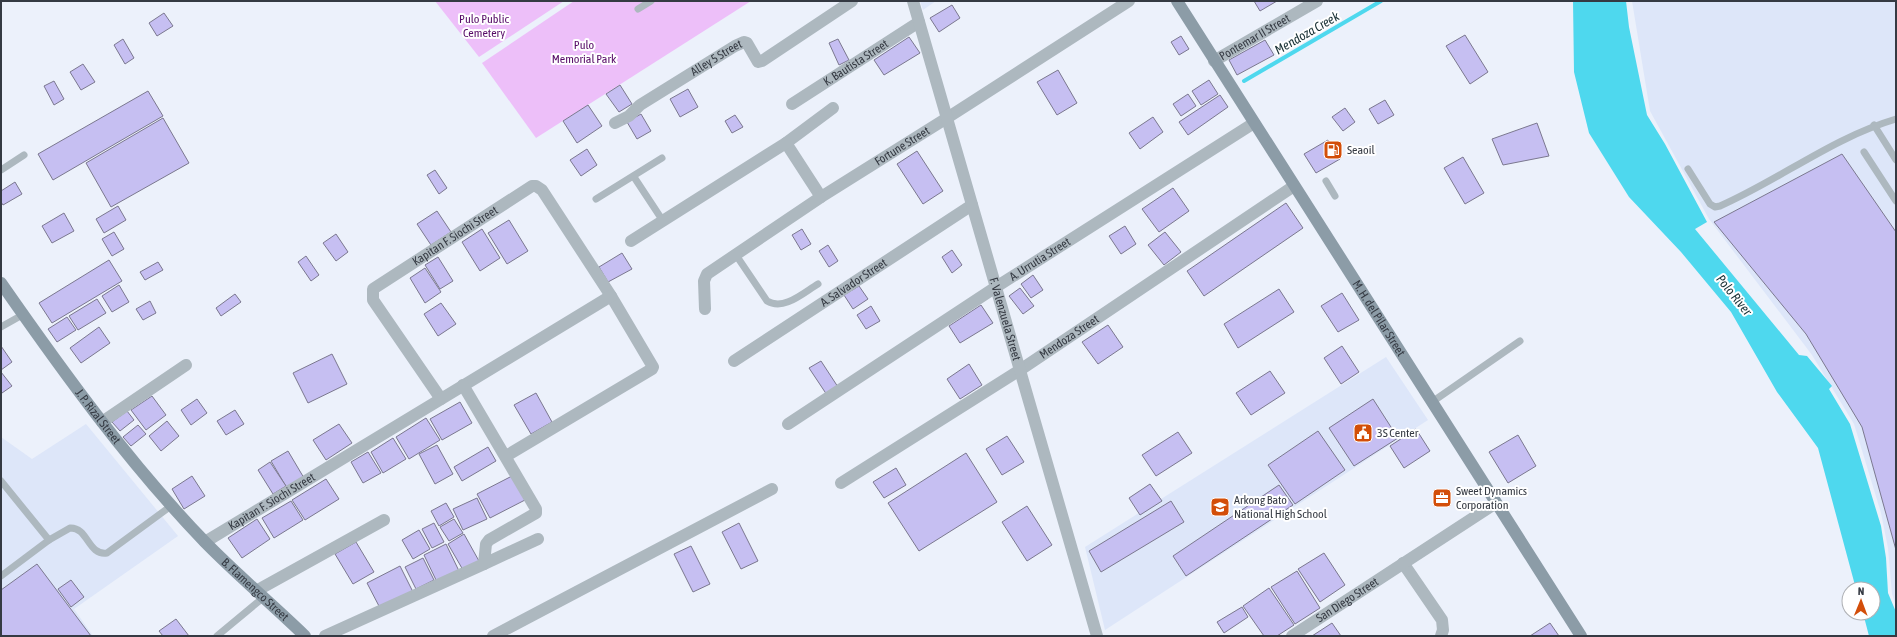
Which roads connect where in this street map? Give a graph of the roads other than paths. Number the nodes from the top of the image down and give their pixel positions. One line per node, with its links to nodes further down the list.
1 (651, 1): 7 (lane)
2 (852, 1): 14 (street, Alley 5 Street)
3 (913, 1): 8 (street, F. Valenzuela Street)
4 (1129, 1): 12 (street, Fortune Street)
5 (1177, 1): 9 (main road, M. H. del Pilar Street)
6 (1317, 1): 9 (street, Pontemar II Street)
7 (638, 9)
8 (919, 22): 10 (street, K. Bautista Street); 12 (street, F. Valenzuela Street)
9 (1214, 61): 15 (main road, M. H. del Pilar Street)
10 (792, 104)
11 (833, 108): 17 (street)
12 (947, 118): 28 (street, Fortune Street); 31 (street, F. Valenzuela Street)
13 (1896, 119): 16 (lane)
14 (615, 123)
15 (1254, 123): 26 (main road, M. H. del Pilar Street); 37 (street, A. Urrutia Street)
16 (1874, 126): 21 (lane); 22 (lane)
17 (786, 143): 28 (street); 32 (street)
18 (1864, 152): 30 (lane)
19 (24, 155): 23 (lane)
20 (662, 158): 24 (lane)
21 (1896, 160)
22 (1688, 169)
23 (1, 170)
24 (634, 177): 29 (lane); 32 (lane)
25 (1326, 181): 27 (lane)
26 (1294, 186): 45 (street, Mendoza Street); 48 (main road, M. H. del Pilar Street)
27 (1335, 196)
28 (821, 197): 34 (street, Fortune Street)
29 (596, 199)
30 (1896, 201)
31 (972, 205): 37 (street, F. Valenzuela Street); 43 (street, A. Salvador Street)
32 (663, 221): 33 (street)
33 (631, 241)
34 (736, 255): 36 (lane); 39 (street, Fortune Street)
35 (1, 283): 40 (main road, J. P. Rizal Street)
36 (818, 284)
37 (996, 287): 45 (street, F. Valenzuela Street); 50 (street, A. Urrutia Street)
38 (611, 296): 46 (street, Kapitan F. Siochi Street); 47 (street, Kapitan F. Siochi Street); 51 (street, Kapitan F. Siochi Street)
39 (705, 309)
40 (24, 314): 41 (lane); 49 (main road, J. P. Rizal Street)
41 (1, 327)
42 (1520, 341): 48 (lane)
43 (734, 361)
44 (186, 365): 49 (street)
45 (1020, 370): 53 (street, Mendoza Street); 69 (street, F. Valenzuela Street)
46 (463, 385): 47 (street, Kapitan F. Siochi Street); 51 (street)
47 (441, 399): 60 (street, Kapitan F. Siochi Street)
48 (1432, 402): 55 (main road, M. H. del Pilar Street)
49 (102, 422): 56 (main road, J. P. Rizal Street)
50 (788, 424)
51 (506, 456): 62 (street)
52 (1, 481): 59 (lane)
53 (841, 483)
54 (772, 489): 68 (street)
55 (1496, 503): 61 (street, San Diego Street); 72 (main road, M. H. del Pilar Street)
56 (171, 506): 59 (lane); 60 (main road, J. P. Rizal Street)
57 (384, 520): 64 (street)
58 (538, 538): 62 (street)
59 (49, 540): 63 (lane)
60 (205, 542): 64 (main road, B. Flamengco Street)
61 (1403, 563): 70 (street, San Diego Street); 71 (street)
62 (484, 564): 67 (street)
63 (1, 576)
64 (260, 594): 65 (lane); 66 (main road, B. Flamengco Street)
65 (217, 636)
66 (305, 636)
67 (325, 636)
68 (493, 636)
69 (1097, 636)
70 (1292, 636)
71 (1441, 636)
72 (1581, 636)

